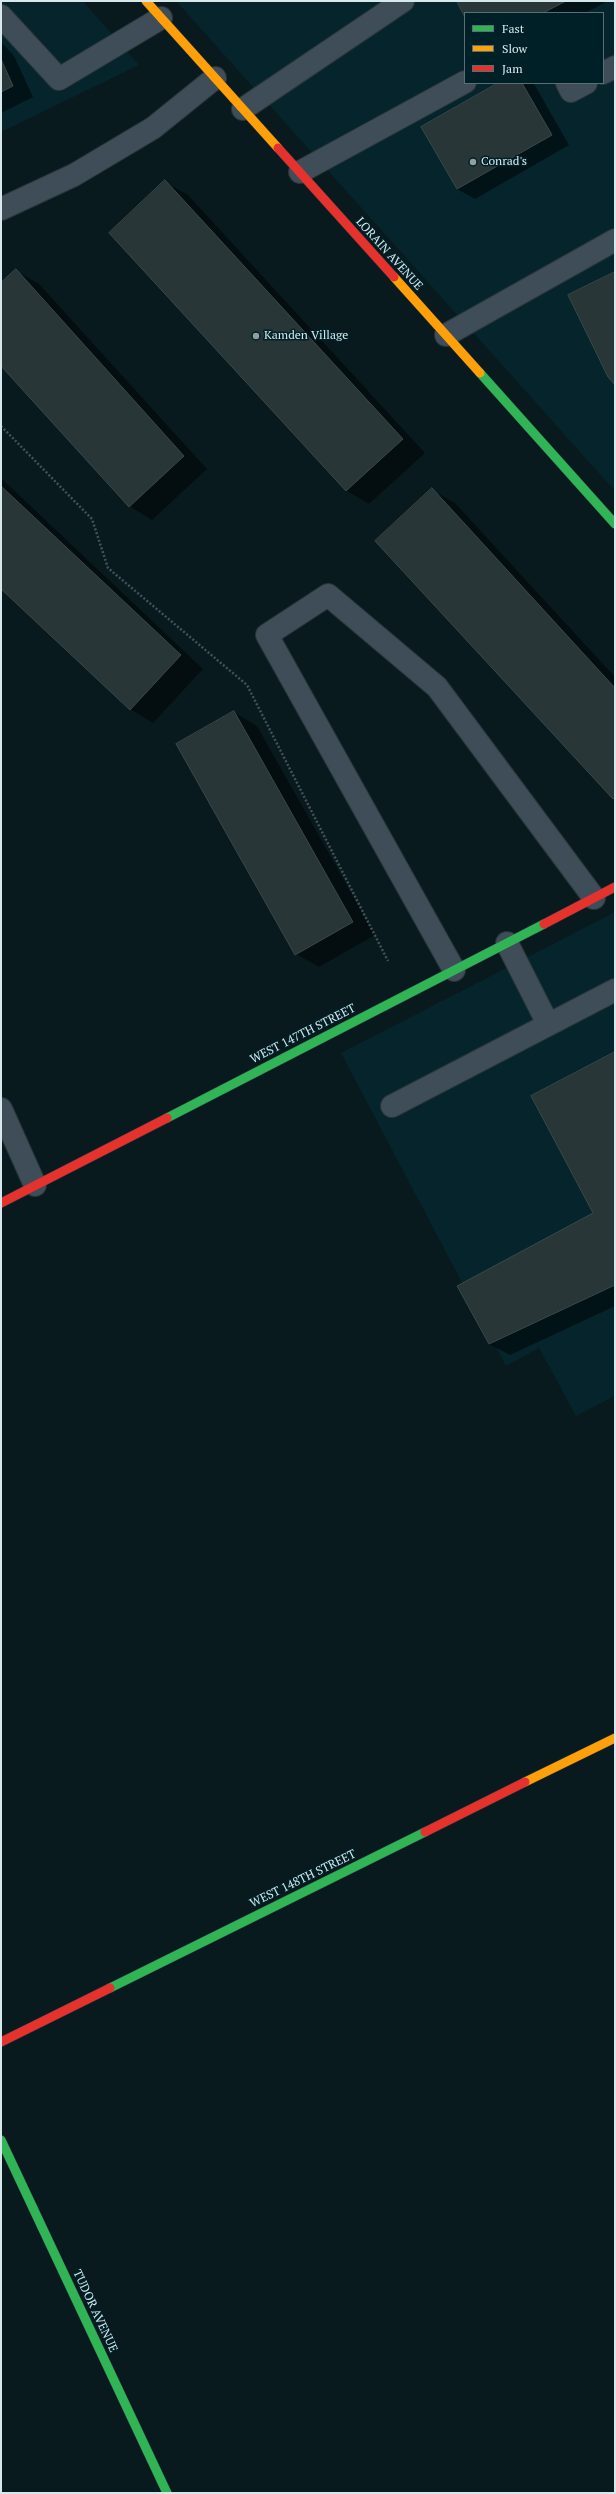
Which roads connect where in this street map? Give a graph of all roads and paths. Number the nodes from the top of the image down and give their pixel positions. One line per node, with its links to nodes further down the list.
1 (146, 1): 4 (street, LORAIN AVENUE)
2 (403, 1): 11 (street)
3 (1, 16): 4 (street)
4 (161, 18): 7 (street, LORAIN AVENUE)
5 (615, 67): 6 (street)
6 (604, 72)
7 (215, 78): 11 (street, LORAIN AVENUE); 13 (street)
8 (464, 83): 12 (street)
9 (568, 84): 10 (street)
10 (584, 84)
11 (243, 109): 12 (street, LORAIN AVENUE)
12 (300, 172): 15 (street, LORAIN AVENUE)
13 (1, 210)
14 (615, 240): 15 (street)
15 (446, 335): 17 (street, LORAIN AVENUE)
16 (1, 426): 21 (path)
17 (615, 524)
18 (615, 887): 19 (street, WEST 147TH STREET)
19 (594, 898): 20 (street, WEST 147TH STREET); 22 (street)
20 (507, 943): 22 (street, WEST 147TH STREET); 24 (street)
21 (388, 961)
22 (454, 970): 27 (street, WEST 147TH STREET)
23 (615, 990): 24 (street)
24 (548, 1024): 25 (street)
25 (392, 1106)
26 (1, 1109): 27 (street)
27 (35, 1185): 28 (street, WEST 147TH STREET)
28 (1, 1203)
29 (615, 1738): 30 (street, WEST 148TH STREET)
30 (1, 2042)
31 (1, 2140): 32 (street, TUDOR AVENUE)
32 (167, 2493)

